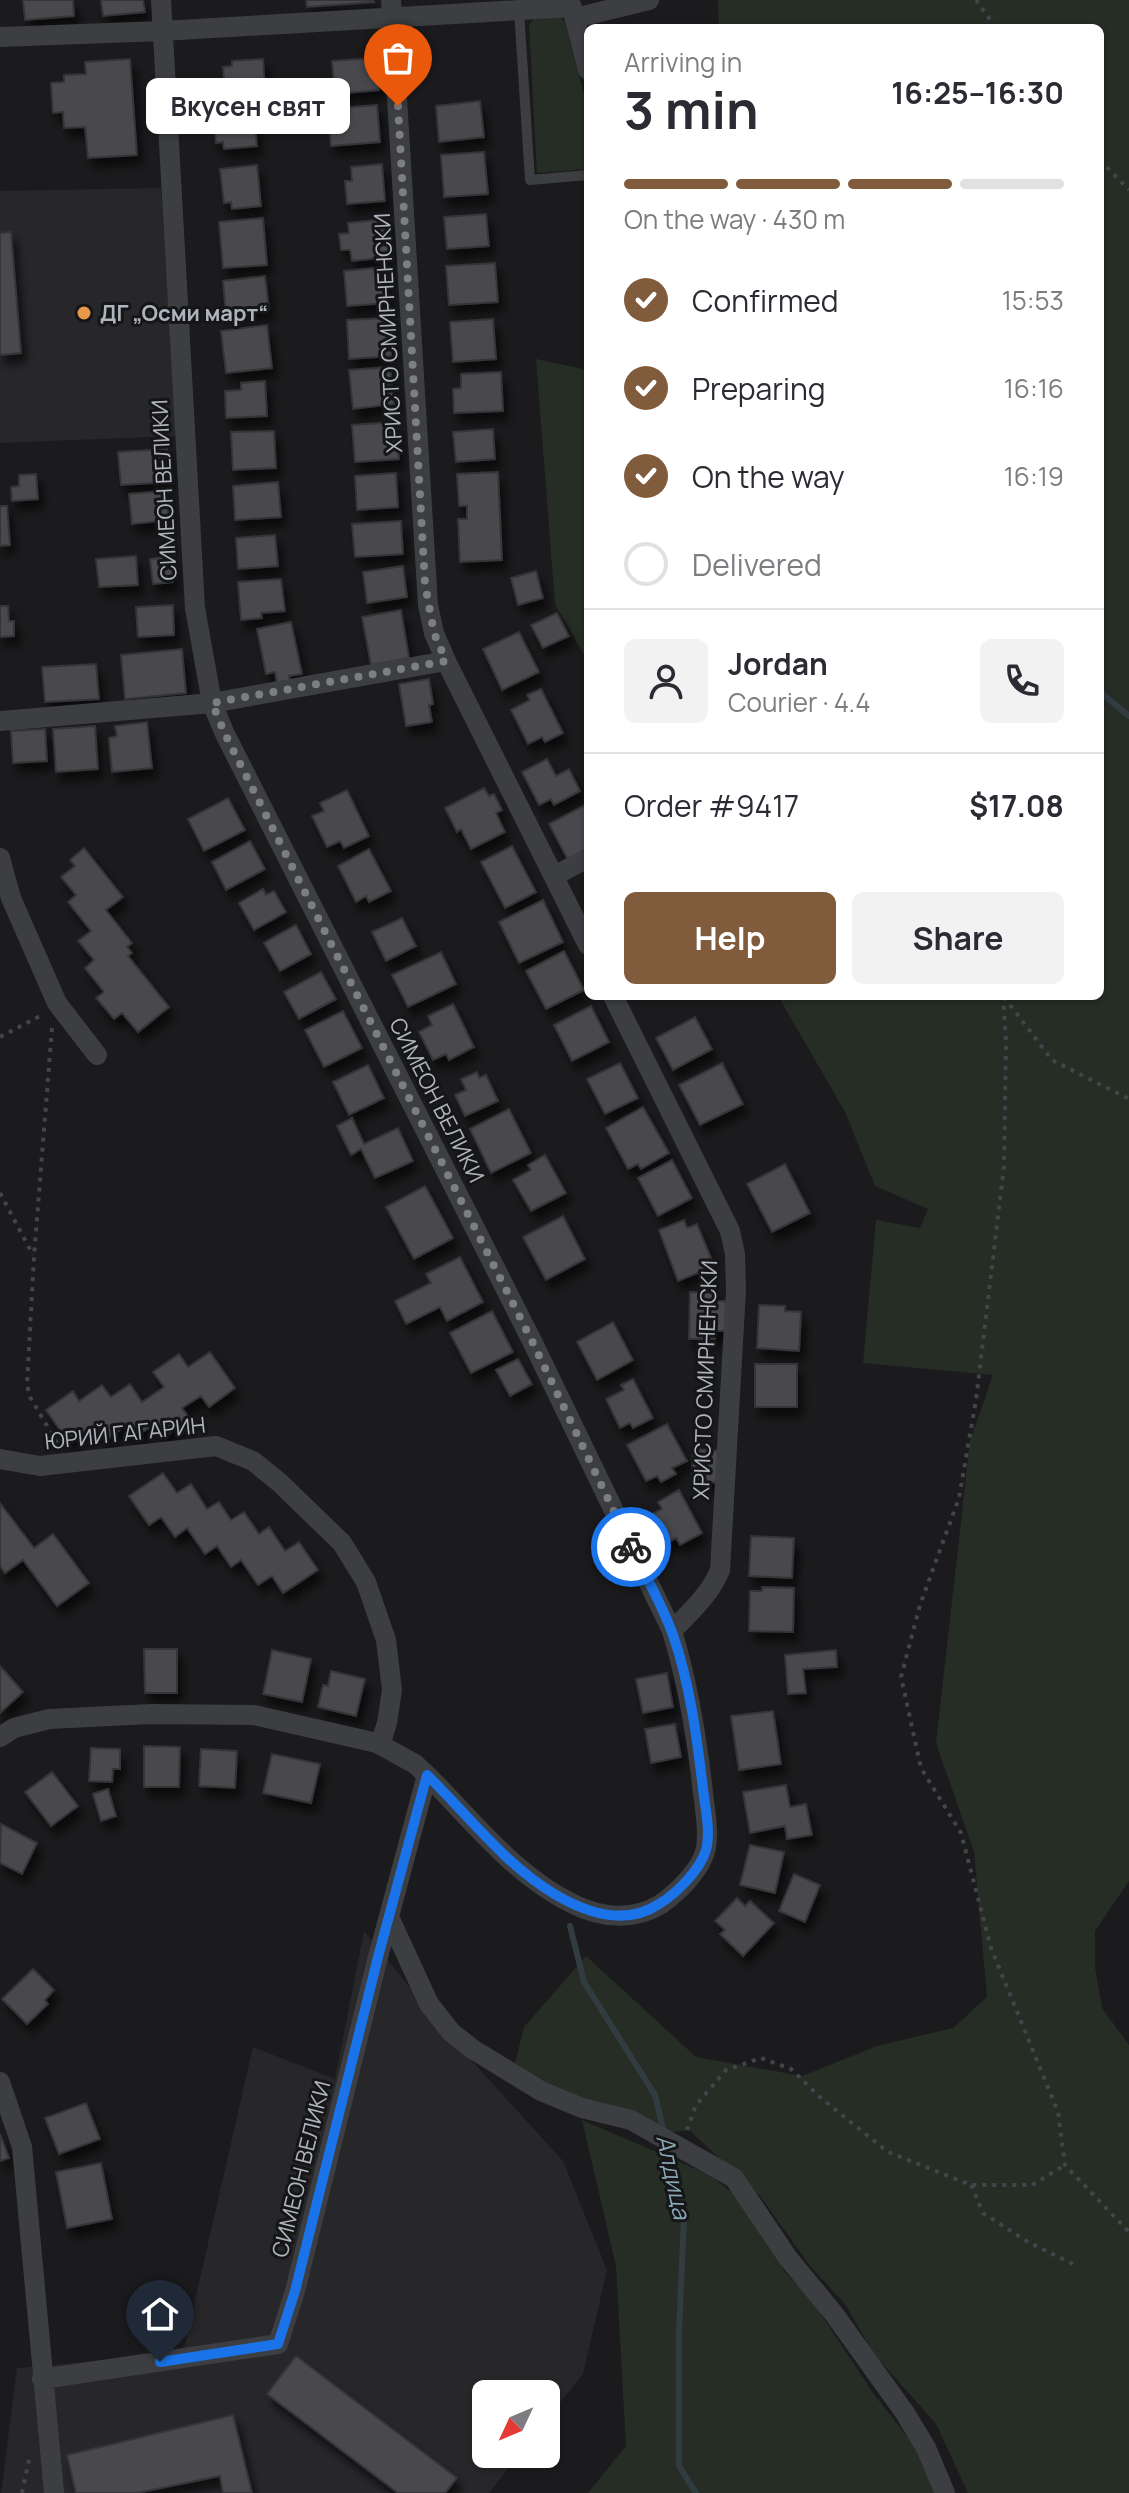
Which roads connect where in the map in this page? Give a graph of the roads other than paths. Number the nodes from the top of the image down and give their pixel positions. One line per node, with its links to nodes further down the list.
1 (161, 0): 7 (street, СИМЕОН ВЕЛИКИ)
2 (649, 0): 5 (street)
3 (453, 7): 4 (street); 6 (street)
4 (392, 8): 7 (street); 11 (street, ХРИСТО СМИРНЕНСКИ)
5 (572, 9): 6 (street); 9 (street)
6 (519, 10): 10 (lane)
7 (162, 31): 8 (street); 12 (street, СИМЕОН ВЕЛИКИ)
8 (0, 37)
9 (584, 55)
10 (584, 175)
11 (446, 661): 12 (street); 16 (street, ХРИСТО СМИРНЕНСКИ)
12 (212, 703): 13 (street); 21 (street, СИМЕОН ВЕЛИКИ)
13 (0, 721)
14 (0, 858): 19 (street)
15 (584, 860): 16 (street)
16 (554, 876): 17 (street, ХРИСТО СМИРНЕНСКИ)
17 (584, 937)
18 (615, 1000): 21 (street, ХРИСТО СМИРНЕНСКИ)
19 (97, 1055)
20 (0, 1459): 23 (street, ЮРИЙ ГАГАРИН)
21 (672, 1631): 24 (street, СИМЕОН ВЕЛИКИ)
22 (0, 1737): 23 (street, СИМЕОН ВЕЛИКИ)
23 (380, 1745): 24 (street, СИМЕОН ВЕЛИКИ)
24 (427, 1775): 25 (street, СИМЕОН ВЕЛИКИ)
25 (389, 1917): 27 (street, СИМЕОН ВЕЛИКИ); 29 (street)
26 (0, 2082): 27 (street)
27 (42, 2379): 28 (street)
28 (54, 2493)
29 (945, 2493)

